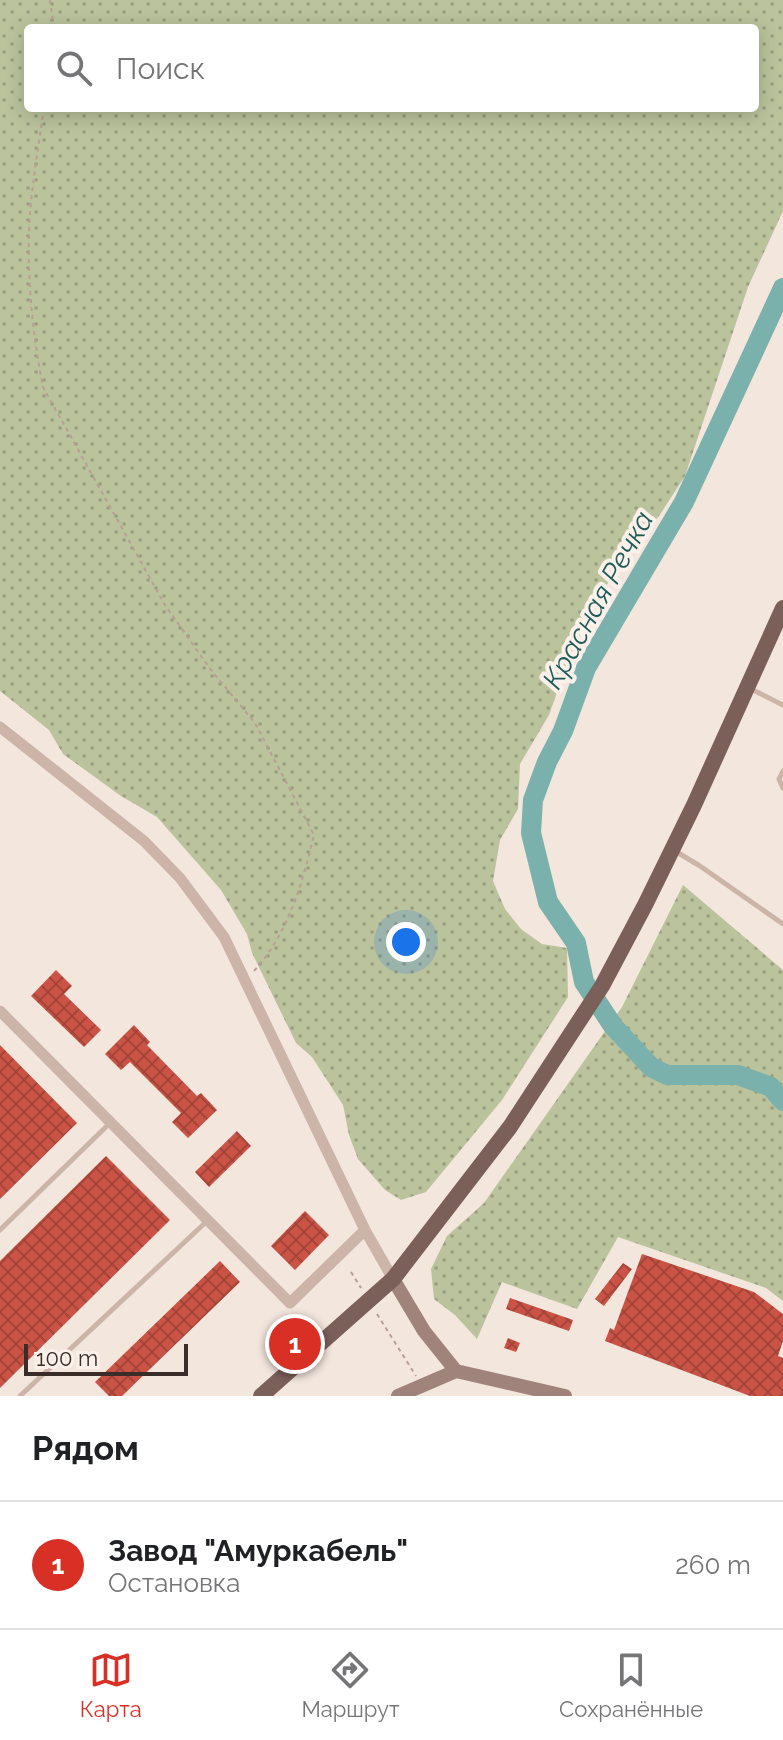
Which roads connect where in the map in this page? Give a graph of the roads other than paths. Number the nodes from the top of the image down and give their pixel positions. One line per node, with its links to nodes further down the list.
1 (783, 608): 2 (main road)
2 (748, 688): 3 (lane); 7 (main road)
3 (783, 705)
4 (0, 727): 13 (street)
5 (783, 771): 6 (lane)
6 (783, 788)
7 (672, 850): 8 (lane); 14 (main road)
8 (783, 924)
9 (0, 1011): 10 (street)
10 (111, 1122): 11 (street); 12 (lane)
11 (207, 1221): 13 (street); 17 (lane)
12 (0, 1230)
13 (365, 1230): 14 (street)
14 (393, 1279): 15 (street); 18 (main road)
15 (456, 1371): 16 (street); 19 (street)
16 (558, 1395)
17 (20, 1396)
18 (261, 1396)
19 (398, 1396)

